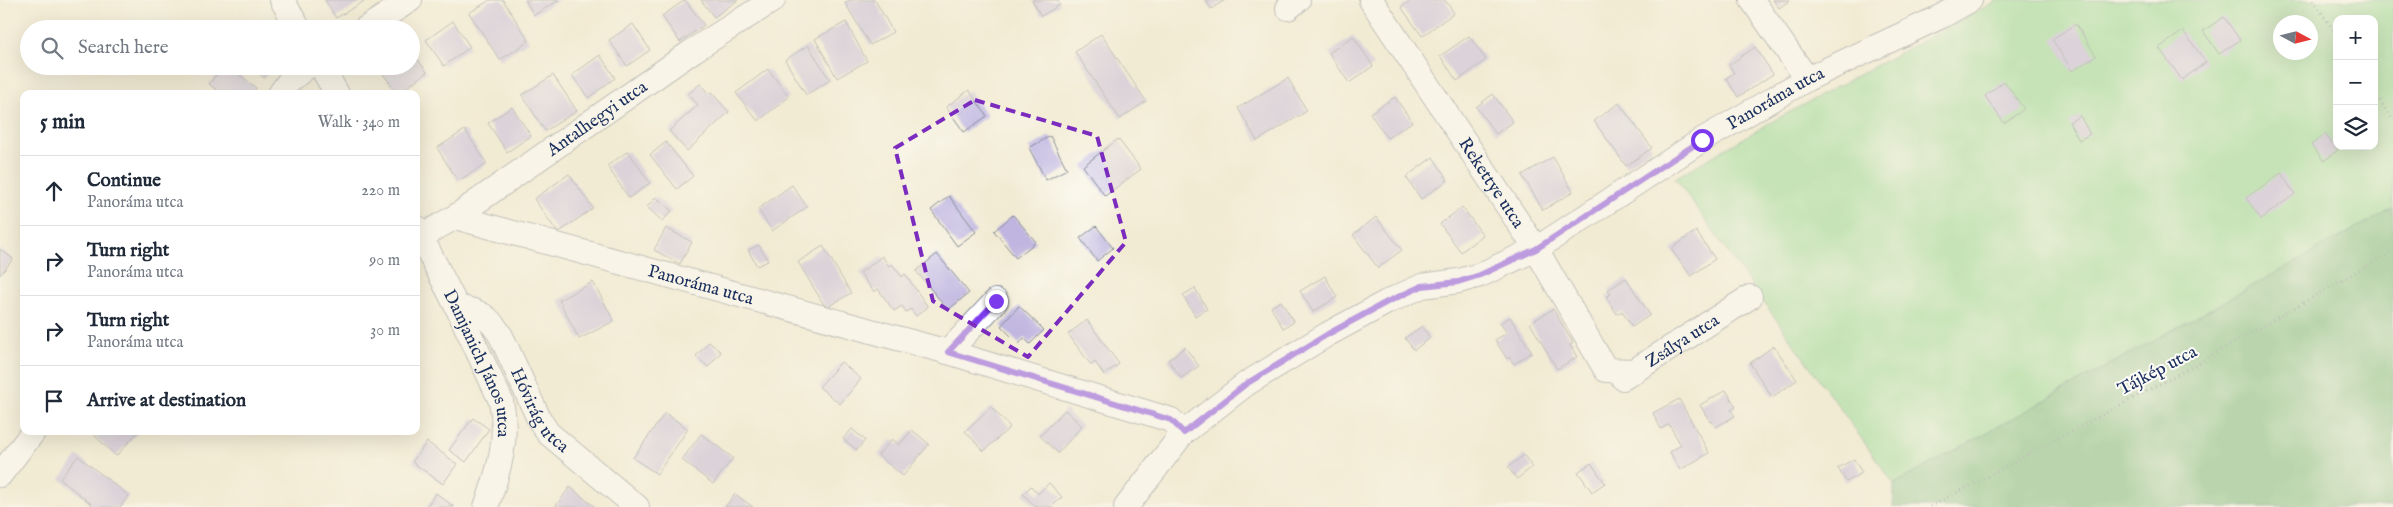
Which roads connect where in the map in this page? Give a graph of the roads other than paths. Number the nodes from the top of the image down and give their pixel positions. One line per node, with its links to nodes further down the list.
1 (282, 0): 7 (street)
2 (410, 0): 8 (street)
3 (773, 0): 14 (street, Antalhegyi utca)
4 (1371, 0): 17 (street, Rekettye utca)
5 (1752, 0): 11 (street)
6 (1970, 0): 11 (street, Panoráma utca)
7 (294, 20)
8 (379, 20)
9 (296, 75): 12 (street)
10 (326, 75): 13 (street)
11 (1807, 79): 17 (street, Panoráma utca)
12 (283, 90)
13 (335, 90)
14 (455, 217): 15 (street, Antalhegyi utca); 21 (street, Panoráma utca)
15 (420, 232)
16 (420, 234): 20 (street, Damjanich János utca)
17 (1536, 249): 22 (street, Rekettye utca); 24 (street, Panoráma utca)
18 (1750, 296): 22 (street, Zsálya utca)
19 (996, 301): 21 (street)
20 (457, 307): 27 (street, Damjanich János utca); 28 (street, Hóvirág utca)
21 (948, 352): 24 (street, Panoráma utca)
22 (1635, 370): 23 (street, Zsálya utca)
23 (1614, 384)
24 (1184, 433): 29 (street)
25 (31, 435): 26 (street)
26 (0, 475)
27 (486, 507)
28 (637, 507)
29 (1126, 507)

